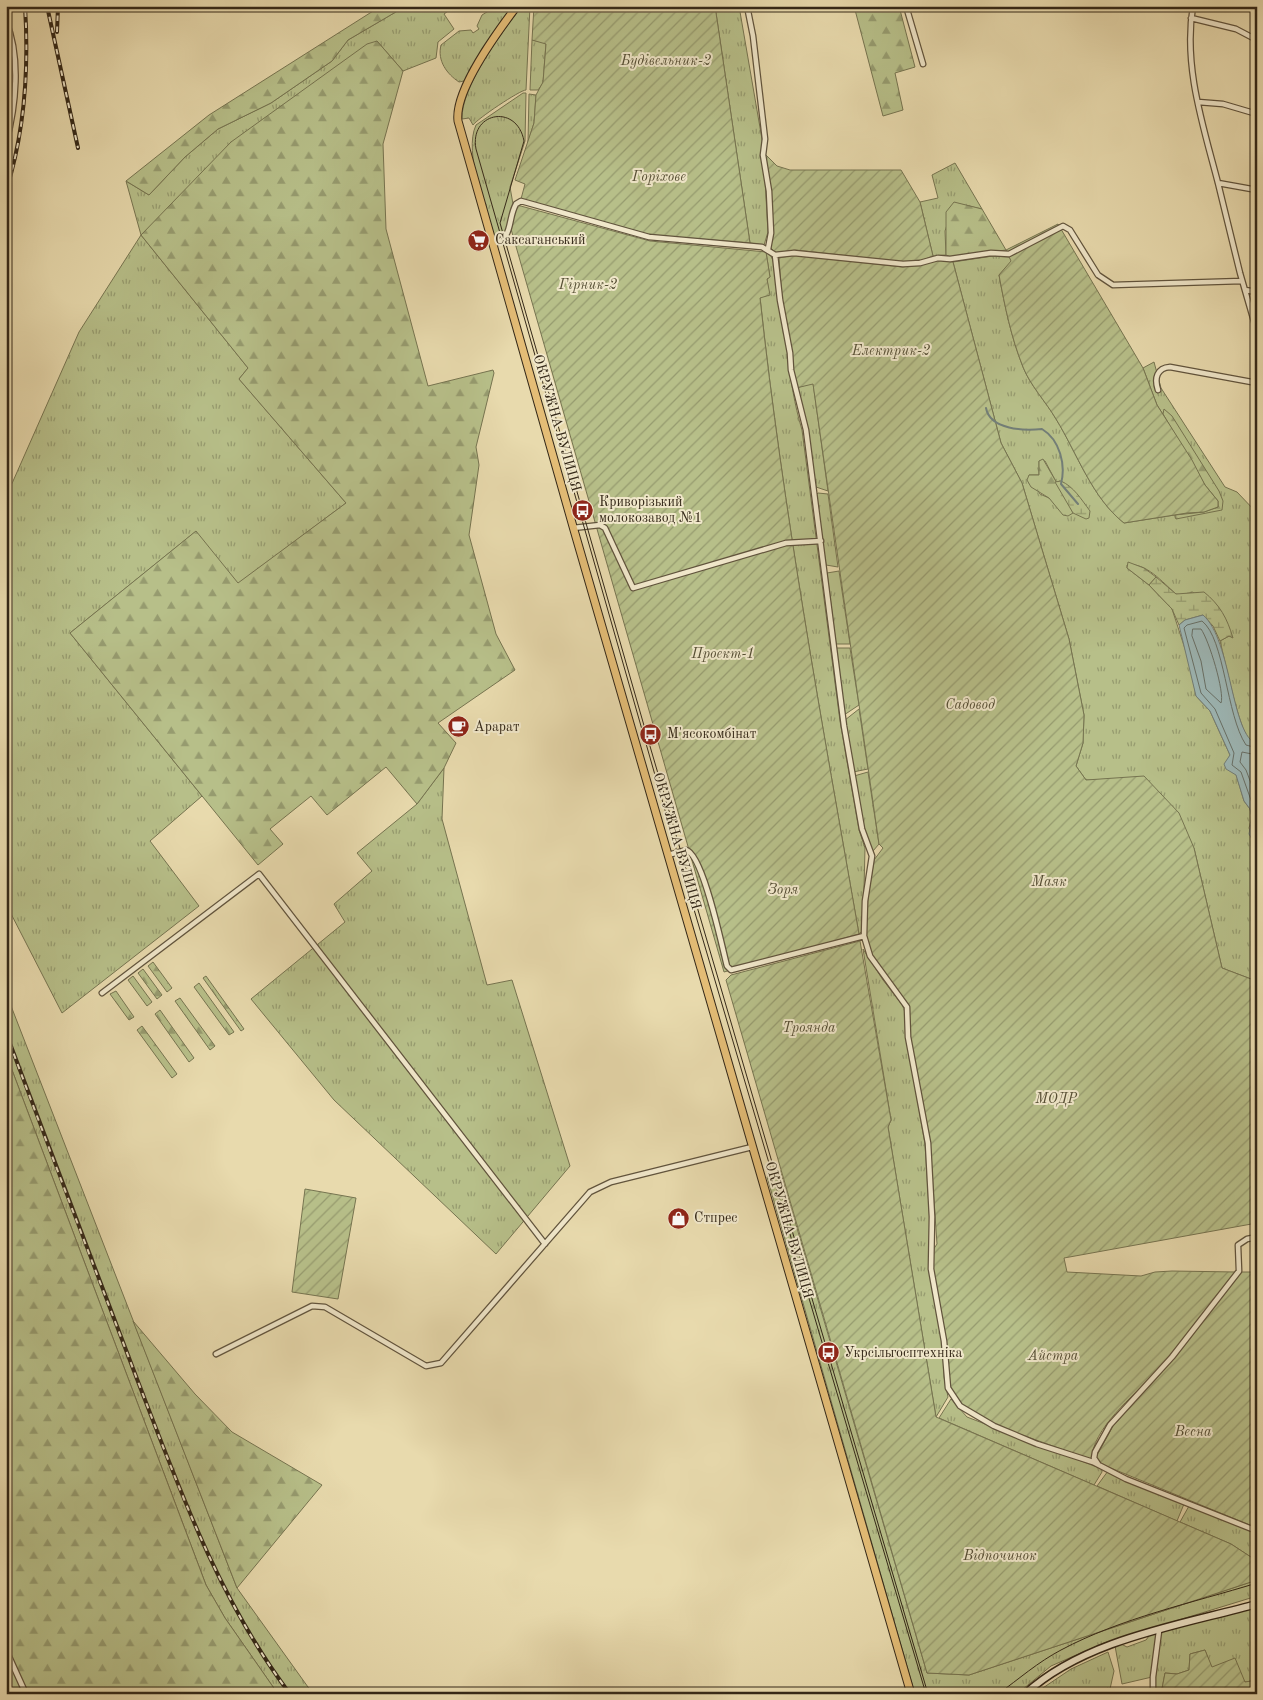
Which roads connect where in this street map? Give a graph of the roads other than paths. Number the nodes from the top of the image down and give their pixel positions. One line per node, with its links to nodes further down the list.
1 (518, 6): 16 (main road, ОКРУЖНА ВУЛИЦЯ)
2 (747, 6): 17 (street)
3 (906, 6): 10 (street)
4 (1193, 6): 5 (street)
5 (1191, 18): 7 (street); 11 (street)
6 (6, 21): 9 (street)
7 (1257, 40)
8 (6, 49): 9 (street)
9 (12, 51): 13 (street)
10 (923, 64)
11 (1198, 102): 12 (street); 14 (street)
12 (1257, 114)
13 (6, 142)
14 (1218, 183): 15 (street); 19 (street)
15 (1257, 190)
16 (493, 244): 17 (street); 25 (main road, ОКРУЖНА ВУЛИЦЯ)
17 (768, 249): 18 (street)
18 (775, 255): 19 (street); 26 (street)
19 (1242, 281): 20 (street)
20 (1245, 290): 21 (street); 22 (street)
21 (1257, 292)
22 (1257, 332)
23 (1257, 382): 24 (street)
24 (1158, 390)
25 (573, 528): 26 (street); 27 (main road, ОКРУЖНА ВУЛИЦЯ)
26 (821, 541): 28 (street)
27 (668, 855): 28 (street); 30 (main road, ОКРУЖНА ВУЛИЦЯ)
28 (864, 936): 34 (street)
29 (102, 994): 32 (street)
30 (752, 1146): 32 (street); 40 (main road, ОКРУЖНА ВУЛИЦЯ)
31 (1257, 1237): 34 (street)
32 (545, 1244): 33 (street)
33 (216, 1354)
34 (1101, 1466): 35 (street)
35 (1257, 1531)
36 (1257, 1604): 37 (main road)
37 (1159, 1631): 41 (main road); 42 (street)
38 (6, 1650): 39 (street)
39 (26, 1694)
40 (910, 1694)
41 (1025, 1694)
42 (1153, 1694)

